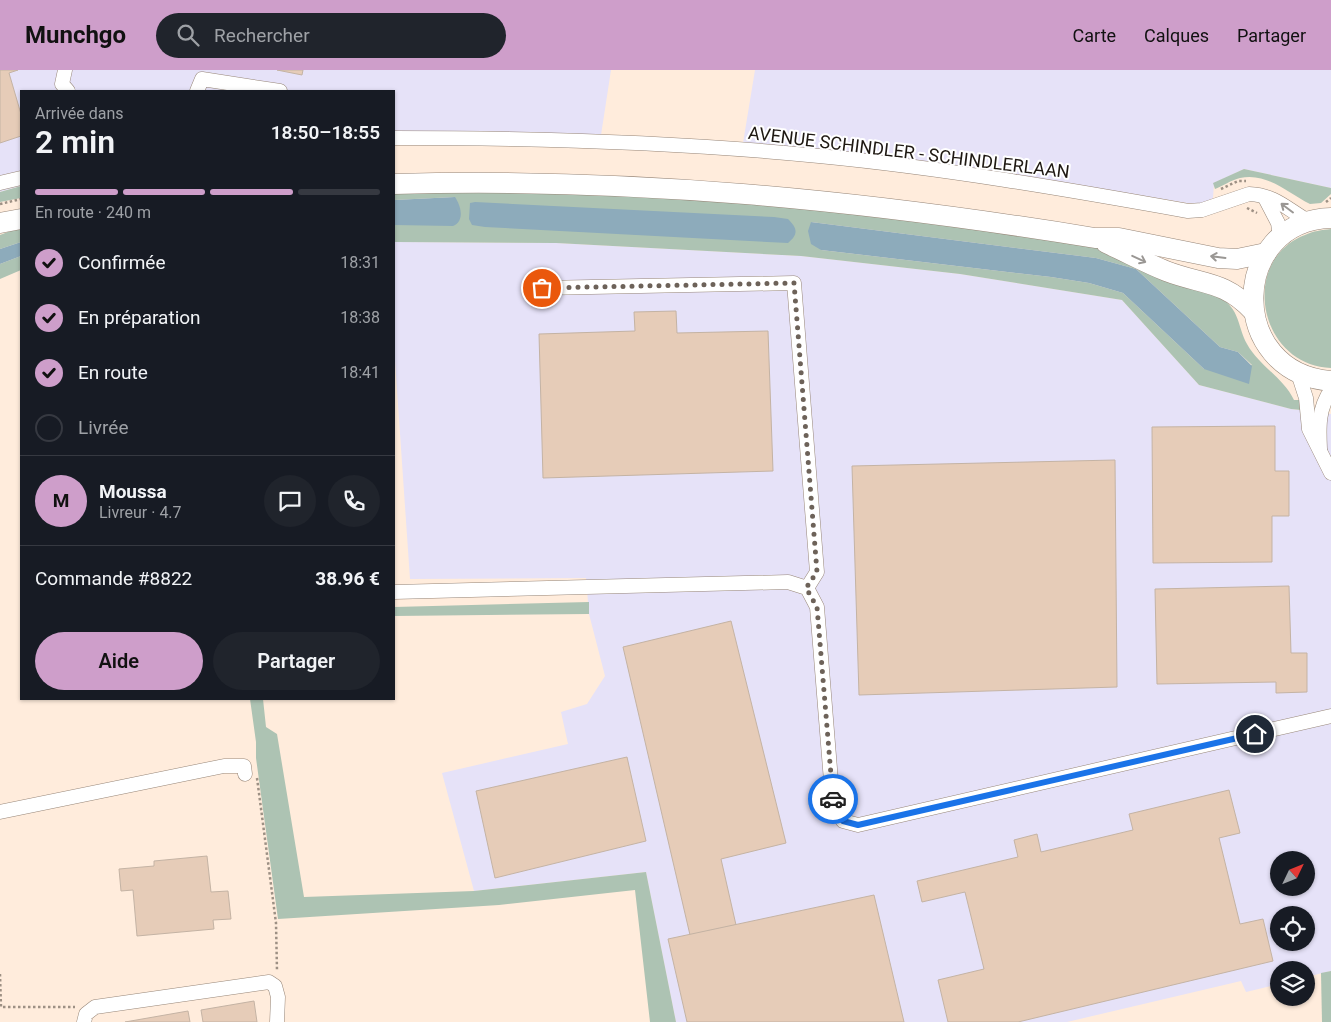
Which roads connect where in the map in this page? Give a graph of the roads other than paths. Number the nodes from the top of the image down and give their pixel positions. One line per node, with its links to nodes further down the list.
1 (65, 70): 2 (street)
2 (67, 90)
3 (197, 90): 4 (street)
4 (274, 90)
5 (395, 138): 9 (street, AVENUE SCHINDLER - SCHINDLERLAAN)
6 (20, 178): 7 (street)
7 (0, 183)
8 (395, 184): 15 (highway)
9 (1265, 198): 12 (street, AVENUE SCHINDLER - SCHINDLERLAAN, one-way to 9); 14 (street)
10 (1331, 218): 12 (highway)
11 (20, 219): 13 (highway)
12 (1308, 221): 14 (highway)
13 (0, 223)
14 (1280, 237): 16 (highway)
15 (1095, 238): 16 (highway, one-way to 15); 18 (highway, one-way to 18)
16 (1266, 253): 18 (highway)
17 (542, 288): 24 (street)
18 (1253, 311): 19 (highway)
19 (1298, 373): 20 (highway); 22 (street)
20 (1331, 381)
21 (1331, 390): 22 (street)
22 (1320, 450): 23 (street)
23 (1331, 473)
24 (806, 588): 25 (street); 26 (street)
25 (395, 592)
26 (1331, 716)
27 (244, 770): 28 (street)
28 (0, 812)
29 (84, 1022): 30 (street)
30 (277, 1022)

